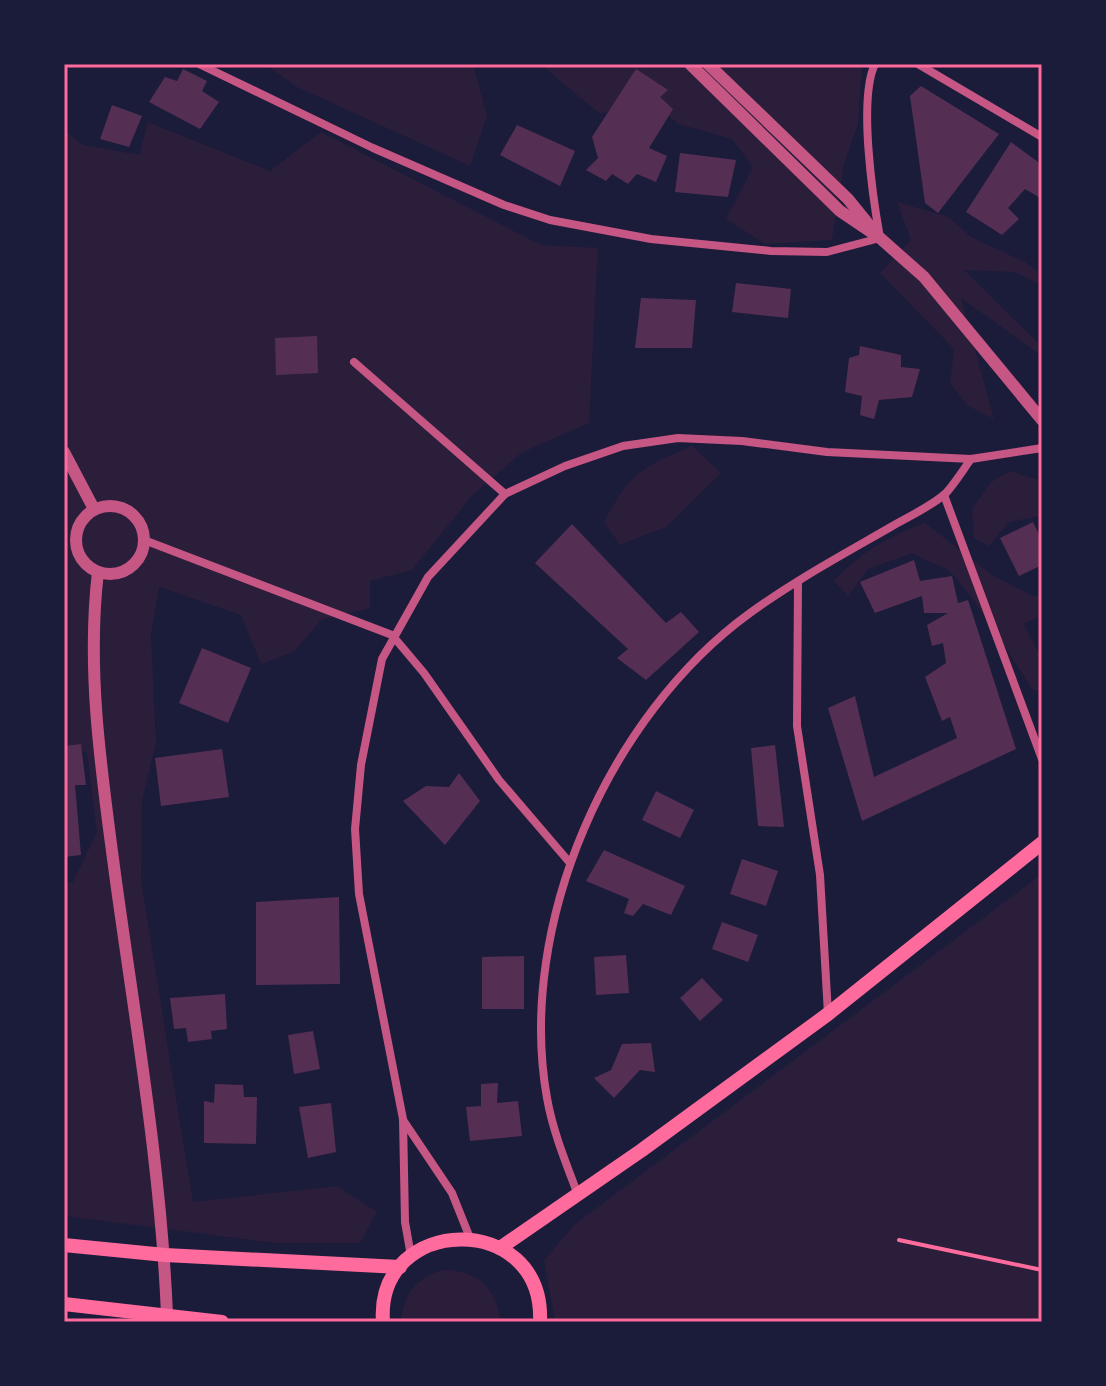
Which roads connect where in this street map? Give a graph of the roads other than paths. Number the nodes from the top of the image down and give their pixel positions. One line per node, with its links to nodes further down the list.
1 (199, 64): 7 (street)
2 (690, 64): 7 (street)
3 (708, 64): 7 (street)
4 (875, 64): 7 (street)
5 (918, 64): 6 (street)
6 (1042, 137)
7 (880, 238): 9 (street)
8 (354, 362): 13 (street)
9 (1042, 420)
10 (1042, 448): 12 (street)
11 (64, 452): 15 (street)
12 (971, 459): 13 (street); 14 (street)
13 (505, 494): 19 (street)
14 (944, 495): 18 (street); 20 (street)
15 (94, 509): 16 (street); 17 (street)
16 (144, 540): 17 (street); 19 (street)
17 (98, 572): 29 (street)
18 (798, 582): 22 (street); 23 (street)
19 (392, 635): 22 (street); 24 (street)
20 (1042, 759)
21 (1042, 843): 23 (main road)
22 (570, 863): 25 (street)
23 (828, 1014): 25 (main road)
24 (403, 1119): 26 (street); 30 (street)
25 (578, 1195): 28 (main road)
26 (470, 1238): 28 (main road); 30 (main road)
27 (64, 1245): 29 (main road)
28 (500, 1248): 35 (main road)
29 (165, 1255): 30 (main road); 32 (street)
30 (406, 1261): 34 (main road)
31 (64, 1304): 32 (main road)
32 (167, 1315): 33 (main road)
33 (222, 1322)
34 (383, 1322)
35 (540, 1322)

